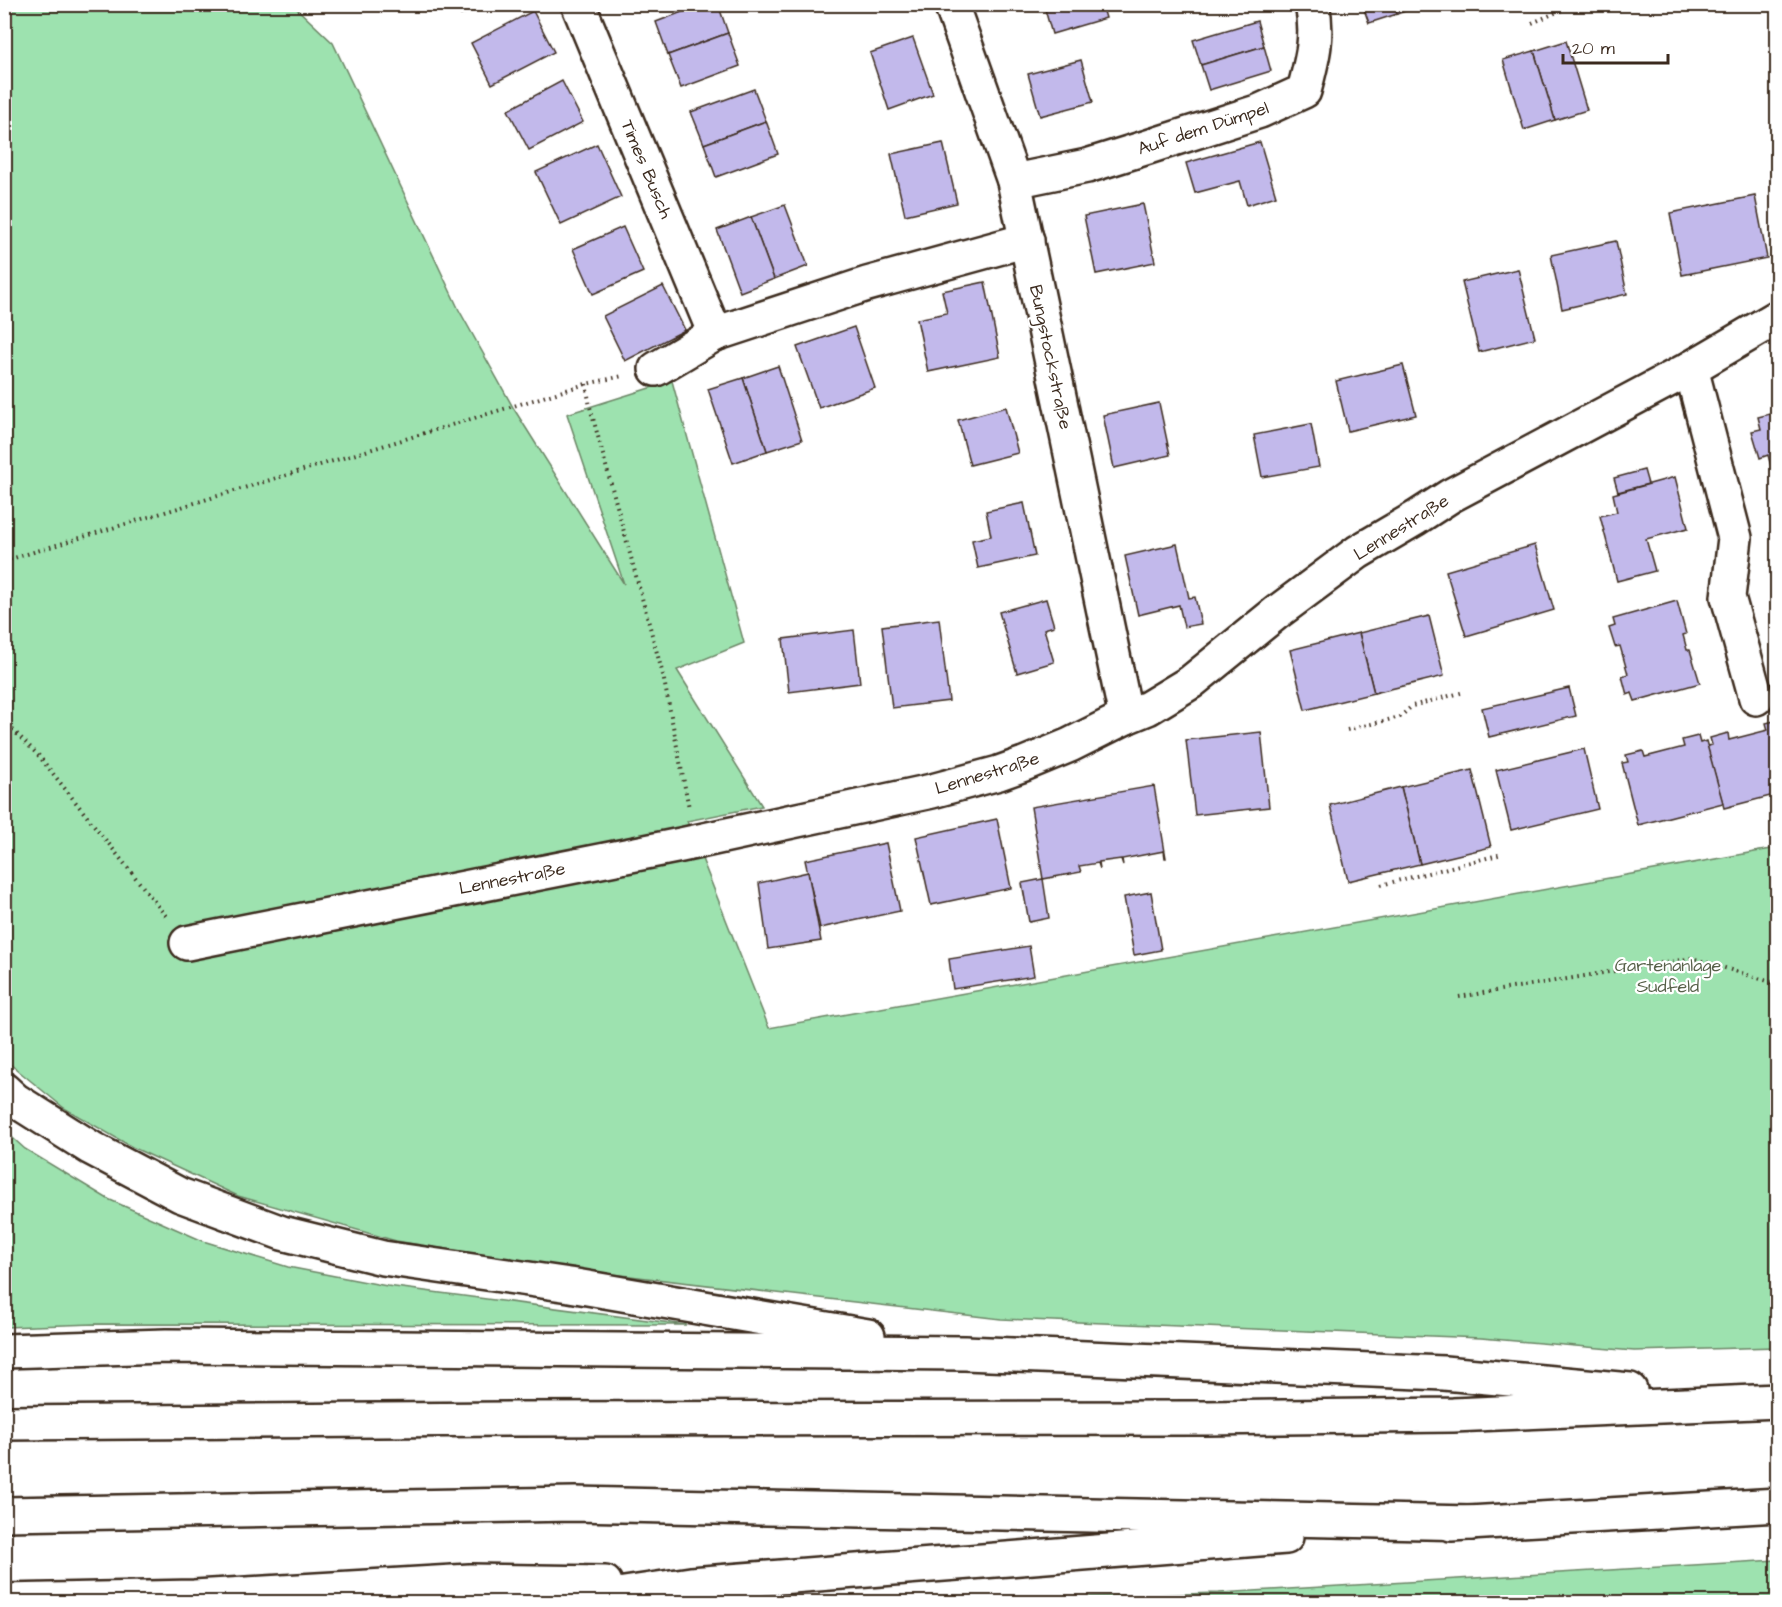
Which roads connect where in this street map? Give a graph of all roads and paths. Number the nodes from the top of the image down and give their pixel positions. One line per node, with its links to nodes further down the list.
1 (578, 4): 9 (main road, Times Busch)
2 (951, 4): 6 (main road, Bungstockstraße)
3 (1312, 4): 6 (main road, Auf dem Dümpel)
4 (1576, 4): 5 (path)
5 (1532, 24)
6 (1014, 181): 7 (main road, Bungstockstraße)
7 (1027, 240): 9 (main road); 16 (main road, Bungstockstraße)
8 (1778, 317): 10 (main road, Lennestraße)
9 (715, 334): 11 (main road)
10 (1691, 368): 15 (main road); 16 (main road, Lennestraße)
11 (656, 369): 12 (path)
12 (586, 384): 13 (path); 19 (path)
13 (4, 561)
14 (1464, 692): 18 (path)
15 (1756, 698)
16 (1126, 717): 19 (main road, Lennestraße)
17 (4, 721): 22 (path)
18 (1347, 730)
19 (695, 841): 22 (main road, Lennestraße)
20 (1502, 854): 21 (path)
21 (1382, 885)
22 (187, 943)
23 (1778, 981): 24 (path)
24 (1459, 997)
25 (4, 1090): 27 (main road)
26 (4, 1351): 27 (main road)
27 (964, 1353): 28 (main road)
28 (1765, 1401): 29 (main road)
29 (4, 1423)
30 (1778, 1505): 32 (main road)
31 (4, 1515): 32 (main road)
32 (1472, 1522): 33 (main road)
33 (691, 1584): 34 (main road); 35 (main road)
34 (4, 1600)
35 (571, 1602)

